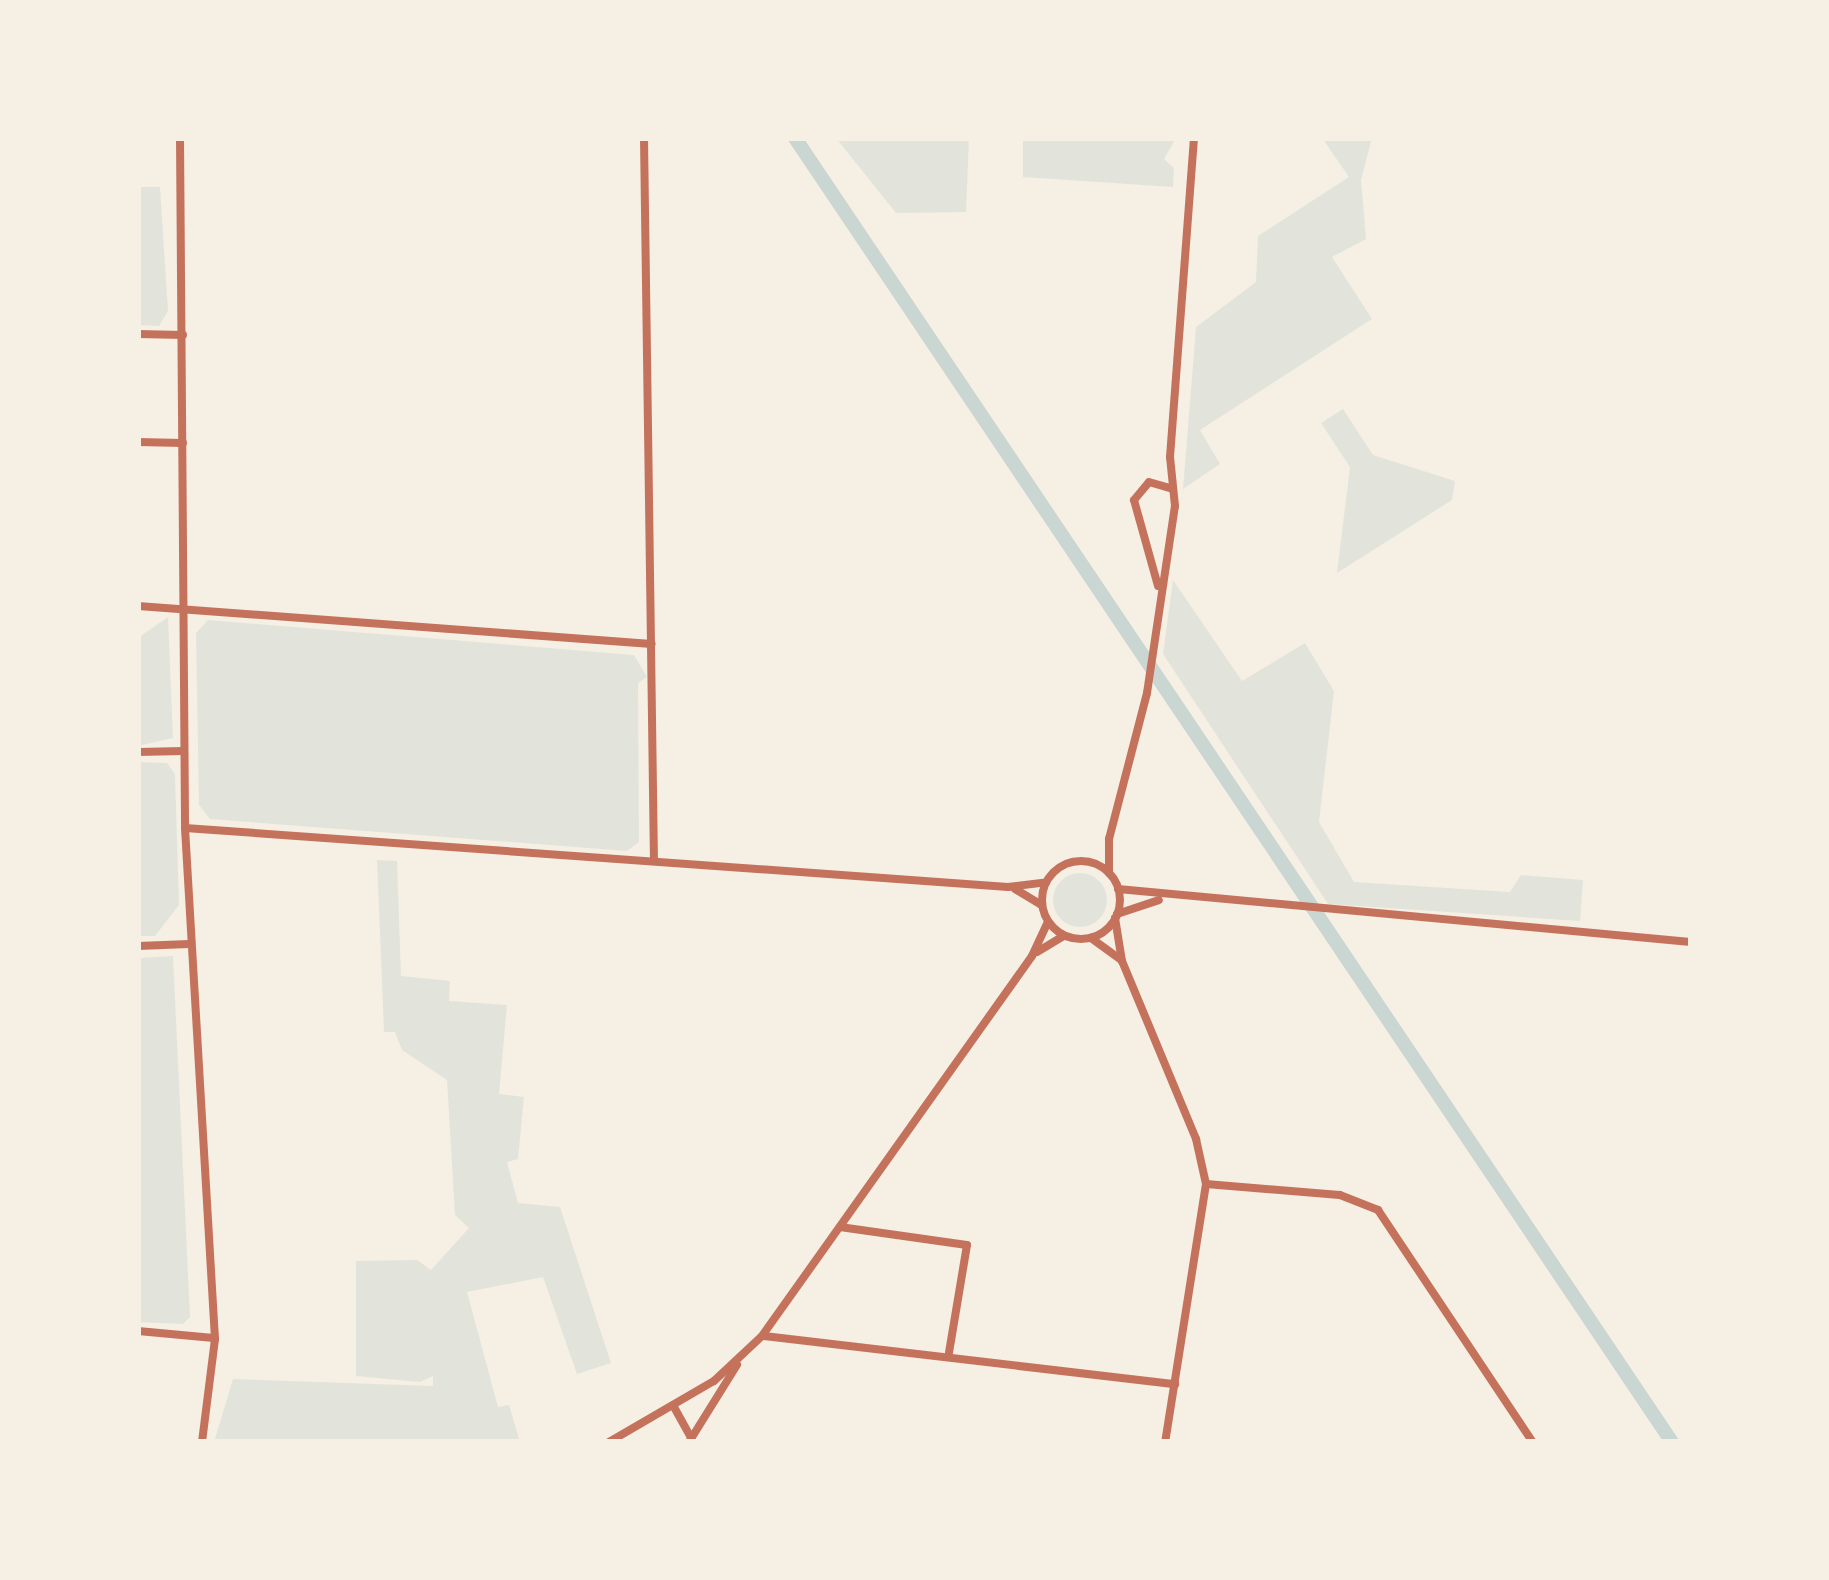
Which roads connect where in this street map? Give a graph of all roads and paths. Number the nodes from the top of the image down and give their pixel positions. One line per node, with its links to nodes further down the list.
1 (180, 138): 5 (street)
2 (644, 138): 16 (street)
3 (1194, 138): 8 (street)
4 (138, 334): 5 (street)
5 (183, 334): 7 (street)
6 (138, 442): 7 (street)
7 (183, 443): 15 (street)
8 (1170, 458): 9 (street); 10 (street)
9 (1155, 482): 10 (street); 12 (street)
10 (1170, 488): 11 (street)
11 (1169, 517): 12 (street); 13 (street)
12 (1143, 519): 13 (street)
13 (1159, 593): 20 (street)
14 (138, 606): 15 (street)
15 (183, 610): 16 (street); 17 (street)
16 (652, 644): 21 (street)
17 (183, 751): 18 (street); 19 (street)
18 (138, 752)
19 (185, 828): 21 (street); 34 (street)
20 (1109, 838): 22 (street); 23 (street)
21 (654, 860): 25 (street)
22 (1085, 861): 23 (street); 24 (street)
23 (1109, 873): 26 (street)
24 (1046, 881): 25 (street); 28 (street)
25 (1008, 887): 28 (street)
26 (1118, 889): 27 (street); 29 (street)
27 (1172, 898): 29 (street); 33 (street)
28 (1042, 905): 30 (street)
29 (1116, 916): 32 (street); 37 (street)
30 (1048, 921): 31 (street); 36 (street)
31 (1064, 935): 32 (street); 36 (street)
32 (1091, 938): 37 (street)
33 (1691, 942)
34 (189, 944): 35 (street); 40 (street)
35 (138, 946)
36 (1032, 956): 39 (street)
37 (1123, 962): 38 (street)
38 (1206, 1184): 47 (street); 53 (street)
39 (840, 1227): 43 (street); 45 (street)
40 (211, 1316): 42 (street); 44 (street)
41 (138, 1331): 42 (street)
42 (182, 1333): 44 (street)
43 (762, 1336): 45 (street); 46 (street)
44 (214, 1339): 50 (street)
45 (949, 1353): 47 (street)
46 (741, 1359): 48 (street); 49 (street)
47 (1175, 1384): 52 (street)
48 (674, 1406): 49 (street); 51 (street)
49 (690, 1441)
50 (202, 1442)
51 (609, 1442)
52 (1165, 1442)
53 (1534, 1442)

